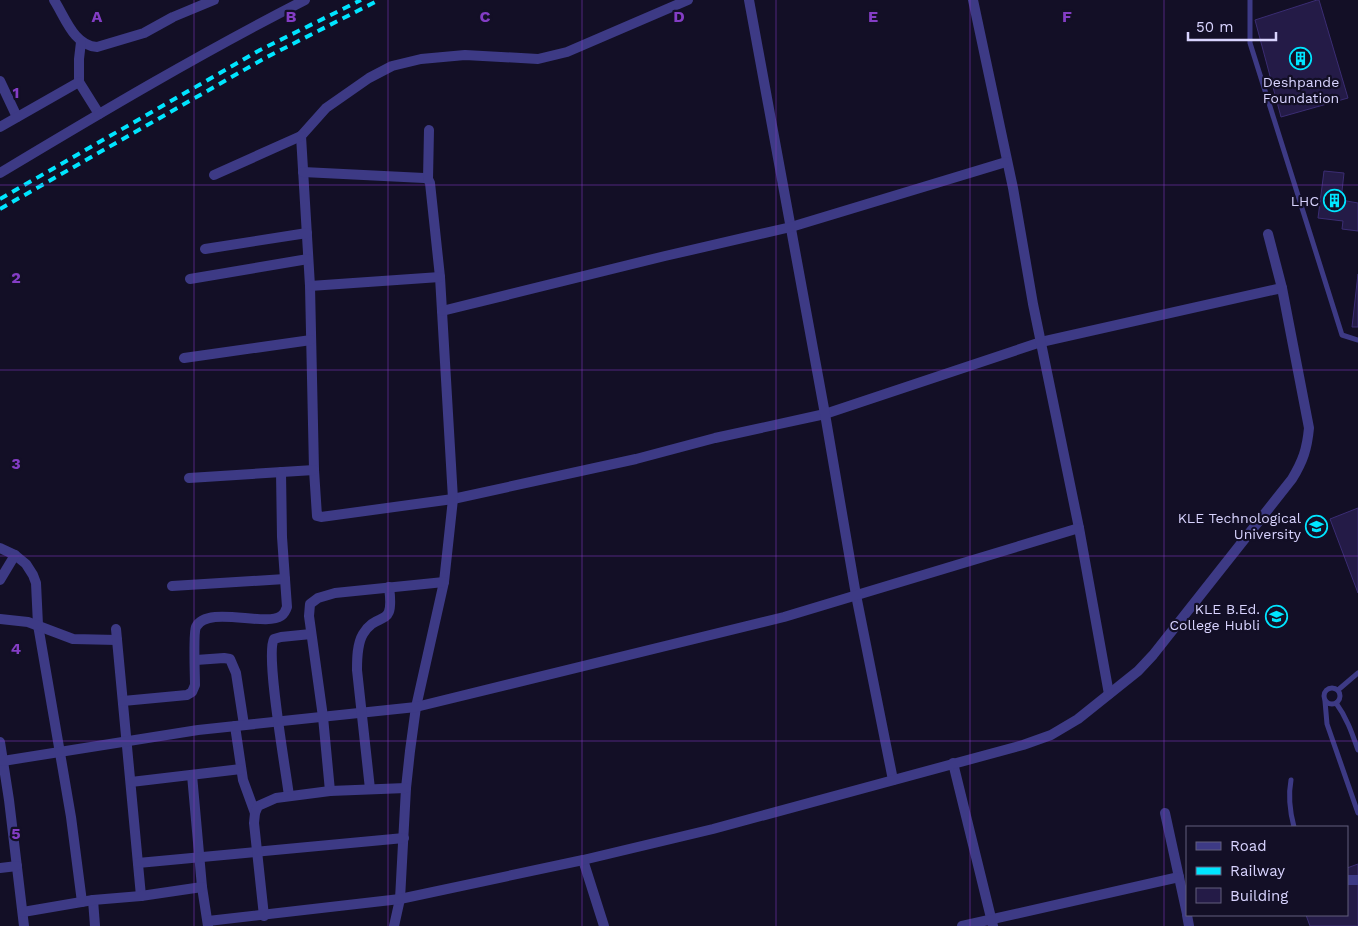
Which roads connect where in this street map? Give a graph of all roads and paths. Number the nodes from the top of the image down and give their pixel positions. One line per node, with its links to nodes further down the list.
1 (54, 0): 8 (street)
2 (214, 0): 8 (street)
3 (305, 0): 11 (street)
4 (688, 0): 15 (street)
5 (749, 0): 21 (street)
6 (972, 0): 16 (street)
7 (1250, 0): 32 (lane)
8 (82, 42): 10 (street)
9 (0, 81): 12 (street)
10 (79, 82): 11 (street); 12 (street)
11 (99, 114): 18 (street)
12 (17, 117): 13 (street)
13 (0, 127)
14 (429, 130): 20 (street)
15 (301, 136): 17 (street); 19 (street)
16 (1006, 162): 21 (street); 33 (street)
17 (303, 172): 20 (street); 22 (street)
18 (0, 173)
19 (214, 175)
20 (428, 179): 26 (street)
21 (791, 227): 30 (street); 35 (street)
22 (307, 233): 24 (street); 25 (street)
23 (1268, 234): 29 (street)
24 (205, 249)
25 (308, 258): 27 (street); 28 (street)
26 (440, 277): 28 (street); 30 (street)
27 (190, 278)
28 (310, 286): 31 (street)
29 (1282, 288): 33 (street); 57 (street)
30 (442, 311): 39 (street)
31 (311, 340): 34 (street); 36 (street)
32 (1358, 340)
33 (1041, 342): 35 (street); 40 (street)
34 (184, 358)
35 (825, 414): 39 (street); 48 (street)
36 (314, 470): 37 (street); 39 (street)
37 (281, 472): 38 (street); 43 (street)
38 (189, 478)
39 (453, 499): 45 (street)
40 (1079, 528): 48 (street); 57 (street)
41 (0, 548): 42 (street)
42 (15, 555): 44 (street); 50 (street)
43 (285, 579): 46 (street); 54 (street)
44 (0, 580)
45 (444, 582): 47 (street); 61 (street)
46 (172, 586)
47 (389, 588): 52 (street); 62 (street)
48 (856, 595): 61 (street); 74 (street)
49 (0, 620): 50 (street)
50 (38, 625): 53 (street); 69 (street)
51 (116, 629): 53 (street)
52 (311, 634): 63 (street); 64 (street)
53 (117, 640): 58 (street)
54 (196, 660): 58 (street); 65 (street)
55 (1358, 673): 56 (lane)
56 (1338, 690): 59 (lane); 60 (lane)
57 (1109, 694): 71 (street)
58 (123, 701): 66 (street)
59 (1325, 701): 60 (lane); 83 (lane)
60 (1336, 703): 68 (lane)
61 (416, 707): 62 (street); 77 (street)
62 (361, 713): 63 (street); 78 (street)
63 (323, 717): 64 (street); 79 (street)
64 (279, 721): 65 (street); 80 (street)
65 (240, 726): 66 (street); 72 (street)
66 (127, 740): 69 (street); 76 (street)
67 (0, 742): 70 (street)
68 (1358, 750)
69 (59, 752): 70 (street); 96 (street)
70 (3, 761): 90 (street)
71 (953, 763): 74 (street); 100 (street)
72 (242, 769): 73 (street); 81 (street)
73 (192, 775): 76 (street); 87 (street)
74 (893, 780): 88 (street)
75 (1291, 780): 84 (lane)
76 (131, 782): 89 (street)
77 (406, 788): 78 (street); 85 (street)
78 (370, 789): 79 (street)
79 (330, 792): 80 (street)
80 (289, 796): 81 (street)
81 (255, 813): 86 (street)
82 (1166, 813): 92 (street)
83 (1358, 813)
84 (1294, 826)
85 (404, 838): 86 (street); 95 (street)
86 (256, 853): 87 (street); 99 (street)
87 (200, 857): 89 (street); 93 (street)
88 (583, 860): 95 (street); 105 (street)
89 (138, 863): 94 (street)
90 (17, 866): 91 (street); 98 (street)
91 (0, 868)
92 (1179, 877): 97 (street); 100 (street)
93 (202, 887): 94 (street); 101 (street)
94 (142, 896): 96 (street)
95 (400, 900): 99 (street); 104 (street)
96 (87, 901): 98 (street); 103 (street)
97 (1186, 909)
98 (23, 912): 102 (street)
99 (264, 916): 101 (street)
100 (992, 922): 106 (street)
101 (208, 924)
102 (24, 926)
103 (95, 926)
104 (394, 926)
105 (604, 926)
106 (962, 926)

